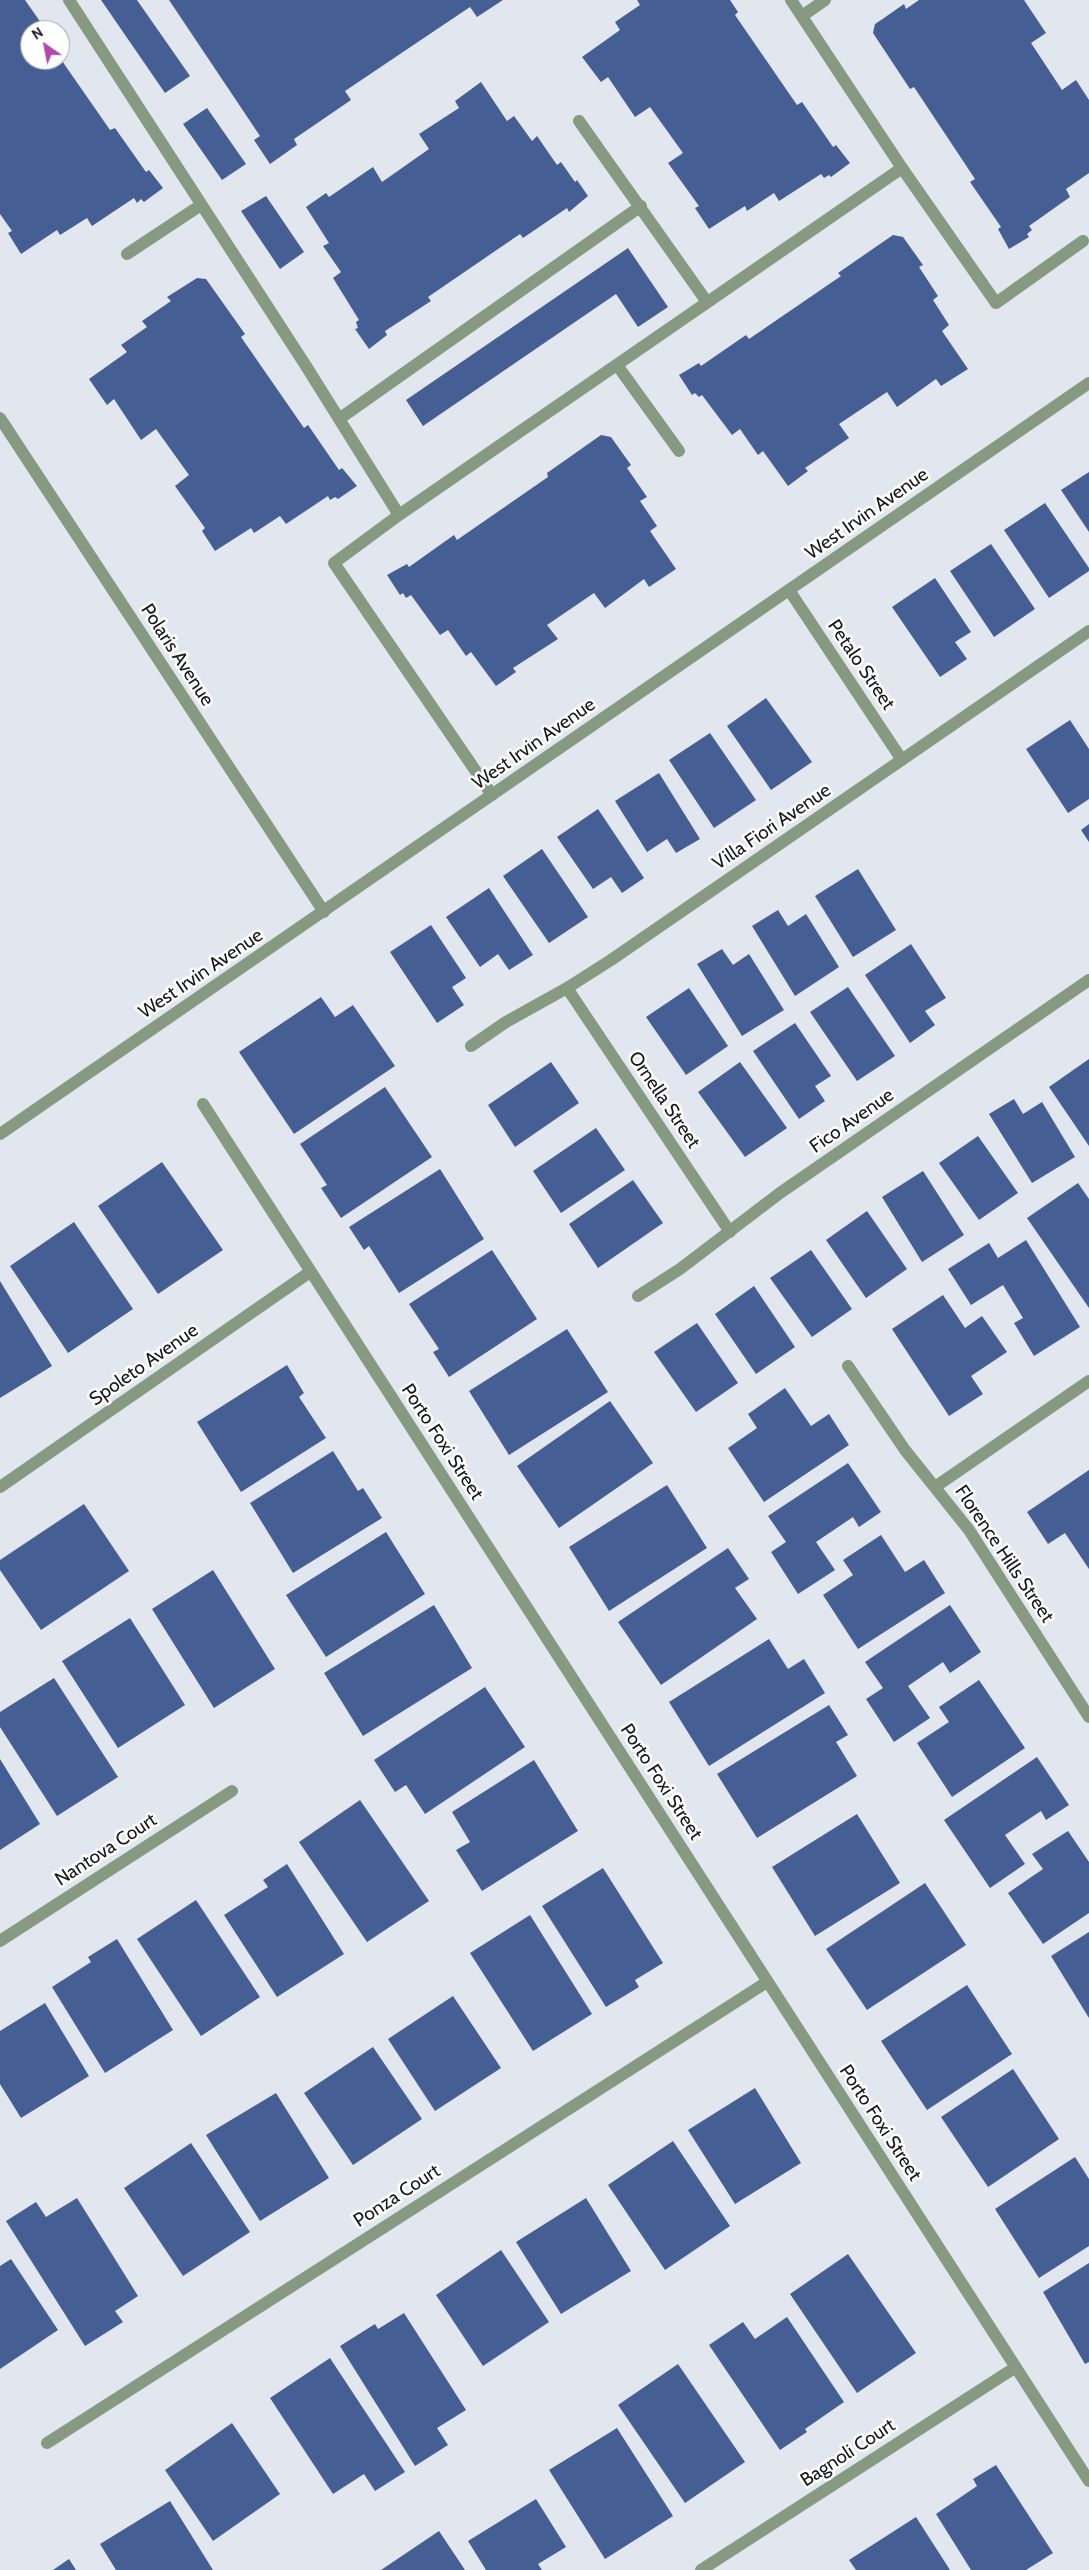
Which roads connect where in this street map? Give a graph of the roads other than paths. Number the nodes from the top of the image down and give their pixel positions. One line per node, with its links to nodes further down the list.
1 (69, 0): 7 (street)
2 (791, 0): 4 (street)
3 (825, 0): 4 (street)
4 (802, 16): 6 (street)
5 (579, 121): 8 (street)
6 (902, 168): 9 (street); 11 (street)
7 (201, 205): 10 (street); 15 (street)
8 (641, 206): 11 (street); 15 (street)
9 (1083, 241)
10 (127, 254)
11 (707, 302): 12 (street)
12 (617, 365): 16 (street); 17 (street)
13 (1089, 383): 18 (street, West Irvin Avenue)
14 (0, 418): 22 (street, Polaris Avenue)
15 (339, 419): 17 (street)
16 (678, 451)
17 (399, 515): 21 (street)
18 (789, 590): 20 (street, Petalo Street); 21 (street, West Irvin Avenue)
19 (1089, 631): 20 (street, Villa Fiori Avenue)
20 (902, 760): 24 (street, Villa Fiori Avenue)
21 (492, 795): 22 (street, West Irvin Avenue)
22 (324, 912): 27 (street, West Irvin Avenue)
23 (1089, 980): 28 (street, Fico Avenue)
24 (567, 988): 25 (street, Villa Fiori Avenue); 28 (street, Ornella Street)
25 (471, 1046)
26 (203, 1104): 29 (street, Porto Foxi Street)
27 (0, 1134)
28 (730, 1232): 30 (street, Fico Avenue)
29 (310, 1272): 33 (street, Spoleto Avenue); 38 (street, Porto Foxi Street)
30 (638, 1296)
31 (848, 1366): 34 (street, Florence Hills Street)
32 (1089, 1380): 34 (street)
33 (0, 1487)
34 (934, 1487): 35 (street, Florence Hills Street)
35 (1089, 1717)
36 (232, 1791): 37 (street, Nantova Court)
37 (0, 1941)
38 (767, 1982): 39 (street, Porto Foxi Street); 40 (street, Ponza Court)
39 (1016, 2367): 41 (street, Porto Foxi Street); 42 (street, Bagnoli Court)
40 (47, 2443)
41 (1089, 2481)
42 (701, 2570)

